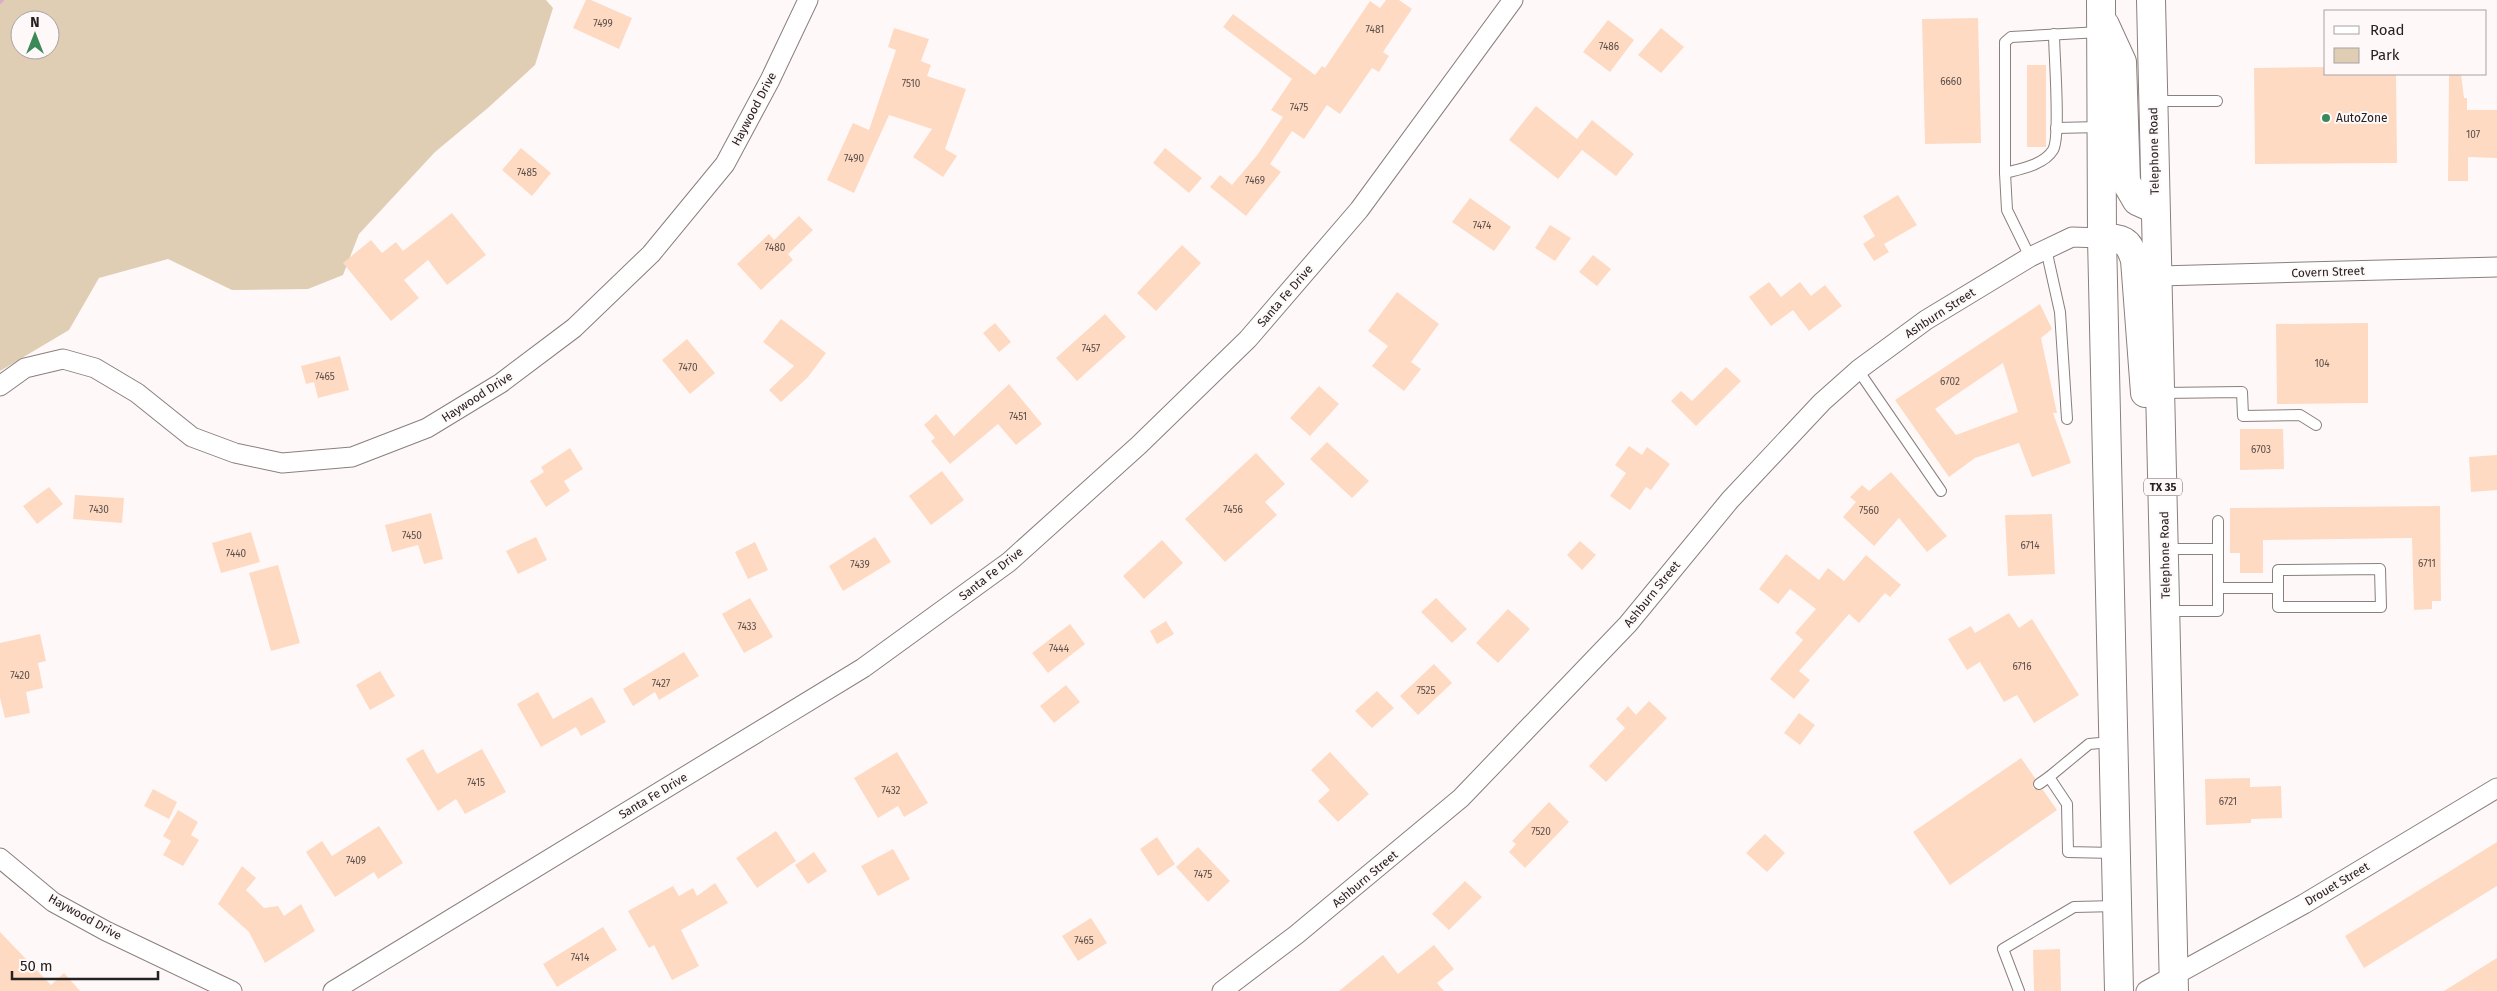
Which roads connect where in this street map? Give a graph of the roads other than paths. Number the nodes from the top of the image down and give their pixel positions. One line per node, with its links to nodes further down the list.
1 (808, 0): 17 (street, Haywood Drive)
2 (1513, 0): 38 (street, Santa Fe Drive)
3 (2151, 0): 6 (main road, Telephone Road / TX 35)
4 (2102, 17): 5 (lane); 8 (main road); 11 (main road)
5 (2054, 34): 9 (lane); 10 (lane)
6 (2153, 100): 7 (lane); 11 (main road, Telephone Road / TX 35)
7 (2218, 101)
8 (2102, 127): 9 (lane); 12 (main road)
9 (2056, 128): 10 (lane)
10 (2004, 173): 13 (lane)
11 (2155, 209): 15 (main road, Telephone Road / TX 35)
12 (2102, 238): 13 (street, Ashburn Street); 21 (main road); 29 (main road)
13 (2038, 253): 16 (street, Ashburn Street); 19 (lane)
14 (2497, 267): 15 (street, Covern Street)
15 (2159, 276): 18 (main road, Telephone Road / TX 35)
16 (1858, 370): 22 (lane); 39 (street, Ashburn Street)
17 (0, 386)
18 (2161, 393): 20 (lane); 21 (main road, Telephone Road / TX 35)
19 (2067, 419)
20 (2316, 425)
21 (2162, 460): 24 (main road, Telephone Road / TX 35)
22 (1941, 491)
23 (2218, 521): 25 (lane)
24 (2164, 549): 25 (lane); 28 (main road, Telephone Road / TX 35)
25 (2218, 549): 26 (lane)
26 (2218, 588): 27 (lane); 28 (lane)
27 (2278, 588): 27 (lane)
28 (2166, 611): 36 (main road, Telephone Road / TX 35)
29 (2115, 742): 30 (lane); 33 (main road)
30 (2049, 777): 31 (lane); 33 (lane)
31 (2039, 784)
32 (2497, 788): 36 (street, Drouet Street)
33 (2118, 853): 35 (main road)
34 (0, 858): 37 (street, Haywood Drive)
35 (2118, 906): 40 (lane); 41 (main road)
36 (2174, 983): 42 (street, Drouet Street)
37 (232, 991)
38 (333, 991)
39 (1222, 991)
40 (2019, 991)
41 (2119, 991)
42 (2146, 991)

